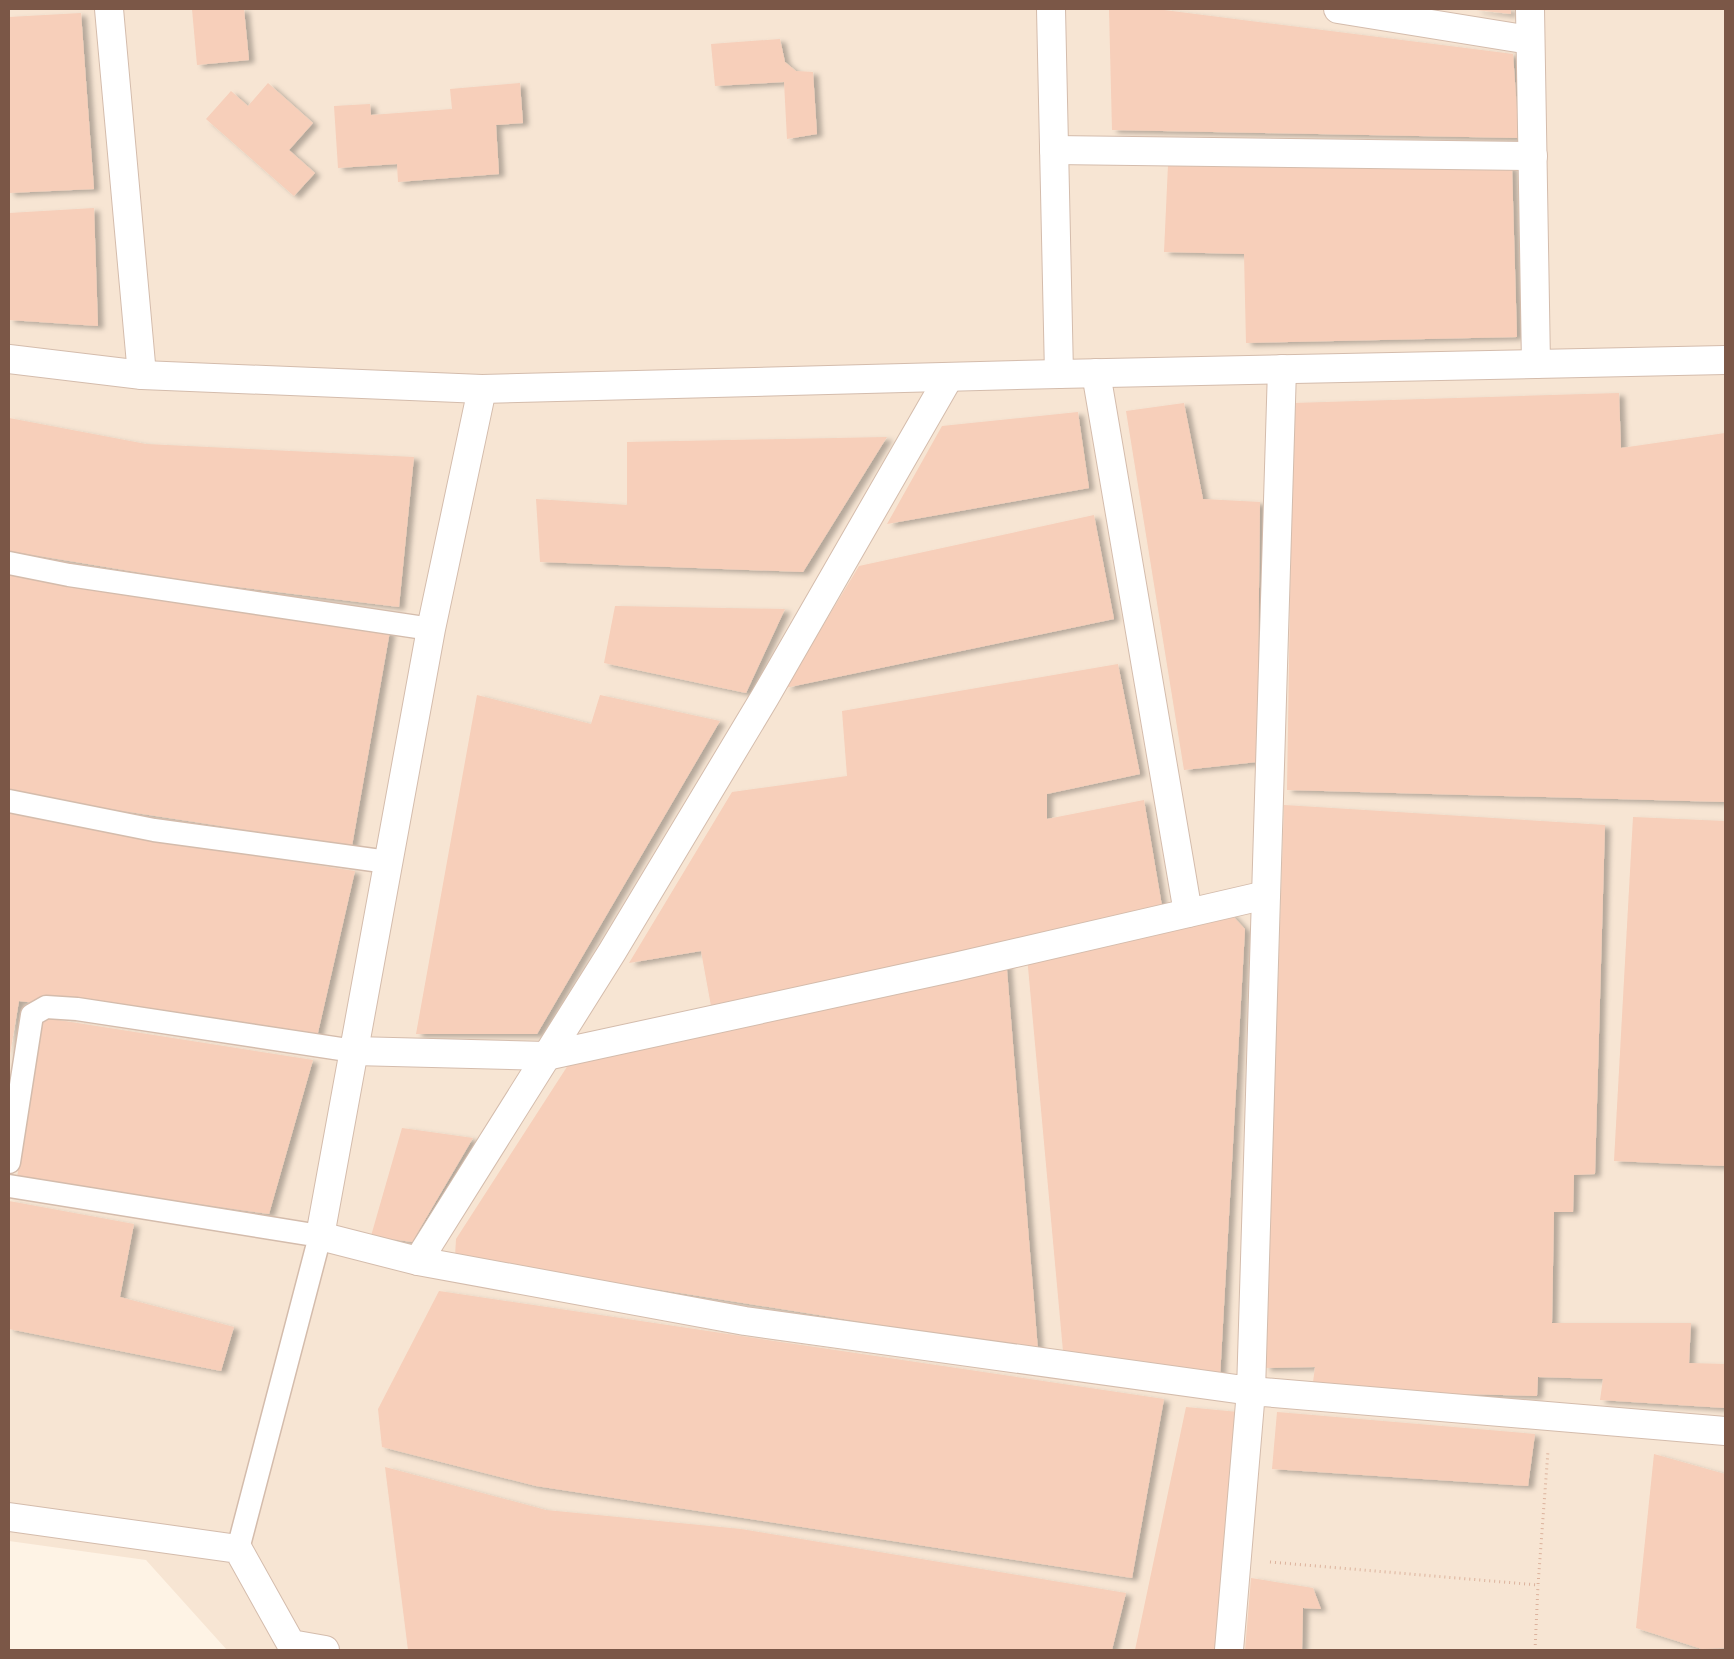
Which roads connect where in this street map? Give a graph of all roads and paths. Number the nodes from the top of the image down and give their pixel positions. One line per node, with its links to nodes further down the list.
1 (109, 9): 14 (street)
2 (1051, 9): 6 (street)
3 (1338, 9): 5 (street)
4 (1530, 9): 5 (street)
5 (1530, 40): 7 (street)
6 (1054, 150): 7 (street); 13 (street)
7 (1533, 156): 10 (street)
8 (9, 359): 14 (street)
9 (1725, 360): 10 (street)
10 (1536, 364): 11 (street)
11 (1282, 369): 12 (street); 21 (street)
12 (1096, 373): 13 (street); 22 (street)
13 (1059, 374): 15 (street)
14 (142, 375): 16 (street)
15 (949, 378): 16 (street); 24 (street)
16 (482, 389): 18 (street)
17 (9, 563): 18 (lane)
18 (431, 629): 20 (street)
19 (9, 801): 20 (lane)
20 (388, 862): 23 (street)
21 (1266, 895): 22 (street); 29 (street)
22 (1188, 913): 24 (street)
23 (354, 1051): 24 (street); 25 (lane); 27 (street)
24 (546, 1056): 28 (street)
25 (9, 1162)
26 (9, 1186): 27 (lane)
27 (320, 1236): 28 (street); 33 (lane)
28 (418, 1261): 29 (street)
29 (1251, 1391): 30 (street); 34 (street)
30 (1551, 1416): 31 (street); 35 (path)
31 (1725, 1431)
32 (9, 1517): 33 (street)
33 (238, 1549): 36 (street)
34 (1237, 1559): 35 (path); 37 (street)
35 (1538, 1585): 38 (path)
36 (325, 1650)
37 (1229, 1650)
38 (1535, 1650)

